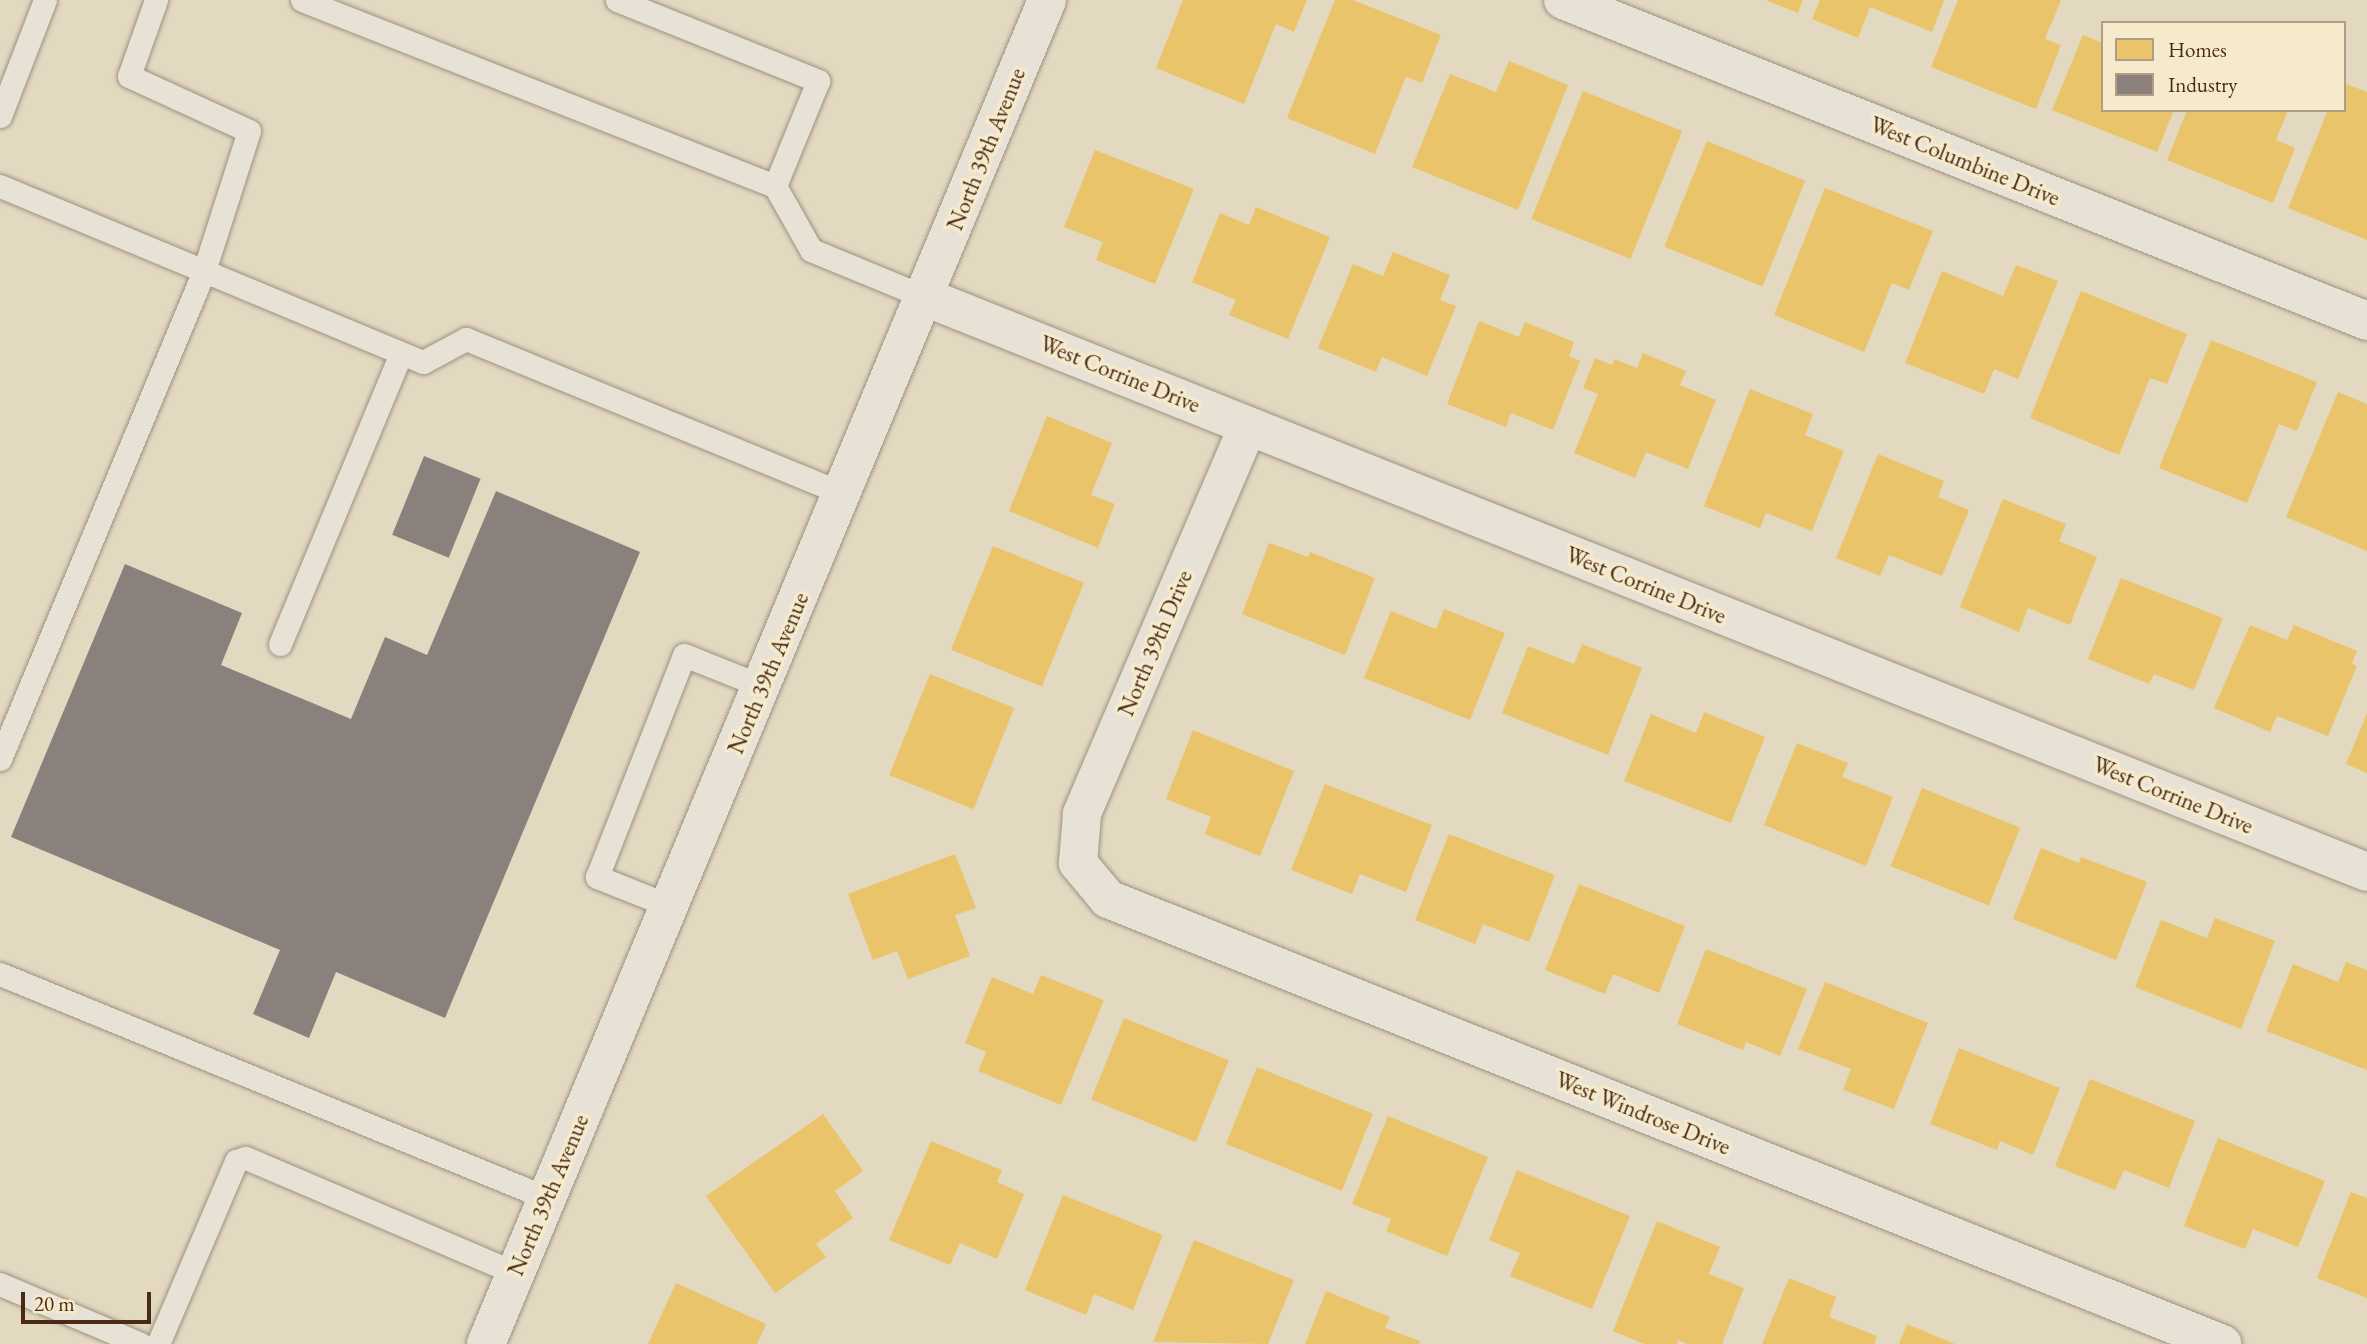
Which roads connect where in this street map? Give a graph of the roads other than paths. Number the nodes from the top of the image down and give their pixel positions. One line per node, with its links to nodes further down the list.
1 (45, 0): 7 (lane)
2 (156, 0): 10 (lane)
3 (302, 0): 9 (lane)
4 (617, 0): 9 (lane)
5 (1047, 0): 11 (street, North 39th Avenue)
6 (1563, 0): 12 (street, West Columbine Drive)
7 (0, 116)
8 (0, 186): 10 (lane)
9 (775, 186): 11 (lane)
10 (204, 271): 13 (lane); 18 (lane)
11 (925, 297): 14 (street, West Corrine Drive); 15 (street, North 39th Avenue)
12 (2367, 321)
13 (401, 354): 15 (lane); 16 (lane)
14 (1248, 426): 19 (street, North 39th Drive); 20 (street, West Corrine Drive)
15 (843, 494): 17 (street, North 39th Avenue)
16 (280, 644)
17 (762, 686): 21 (street, North 39th Avenue); 21 (lane)
18 (0, 759)
19 (1077, 863): 29 (street, West Windrose Drive)
20 (2367, 872)
21 (670, 906): 23 (street, North 39th Avenue)
22 (0, 974): 23 (lane)
23 (547, 1198): 24 (street, North 39th Avenue)
24 (516, 1273): 27 (lane); 28 (street, North 39th Avenue)
25 (0, 1284): 26 (lane)
26 (141, 1344)
27 (158, 1344)
28 (486, 1344)
29 (2222, 1344)

